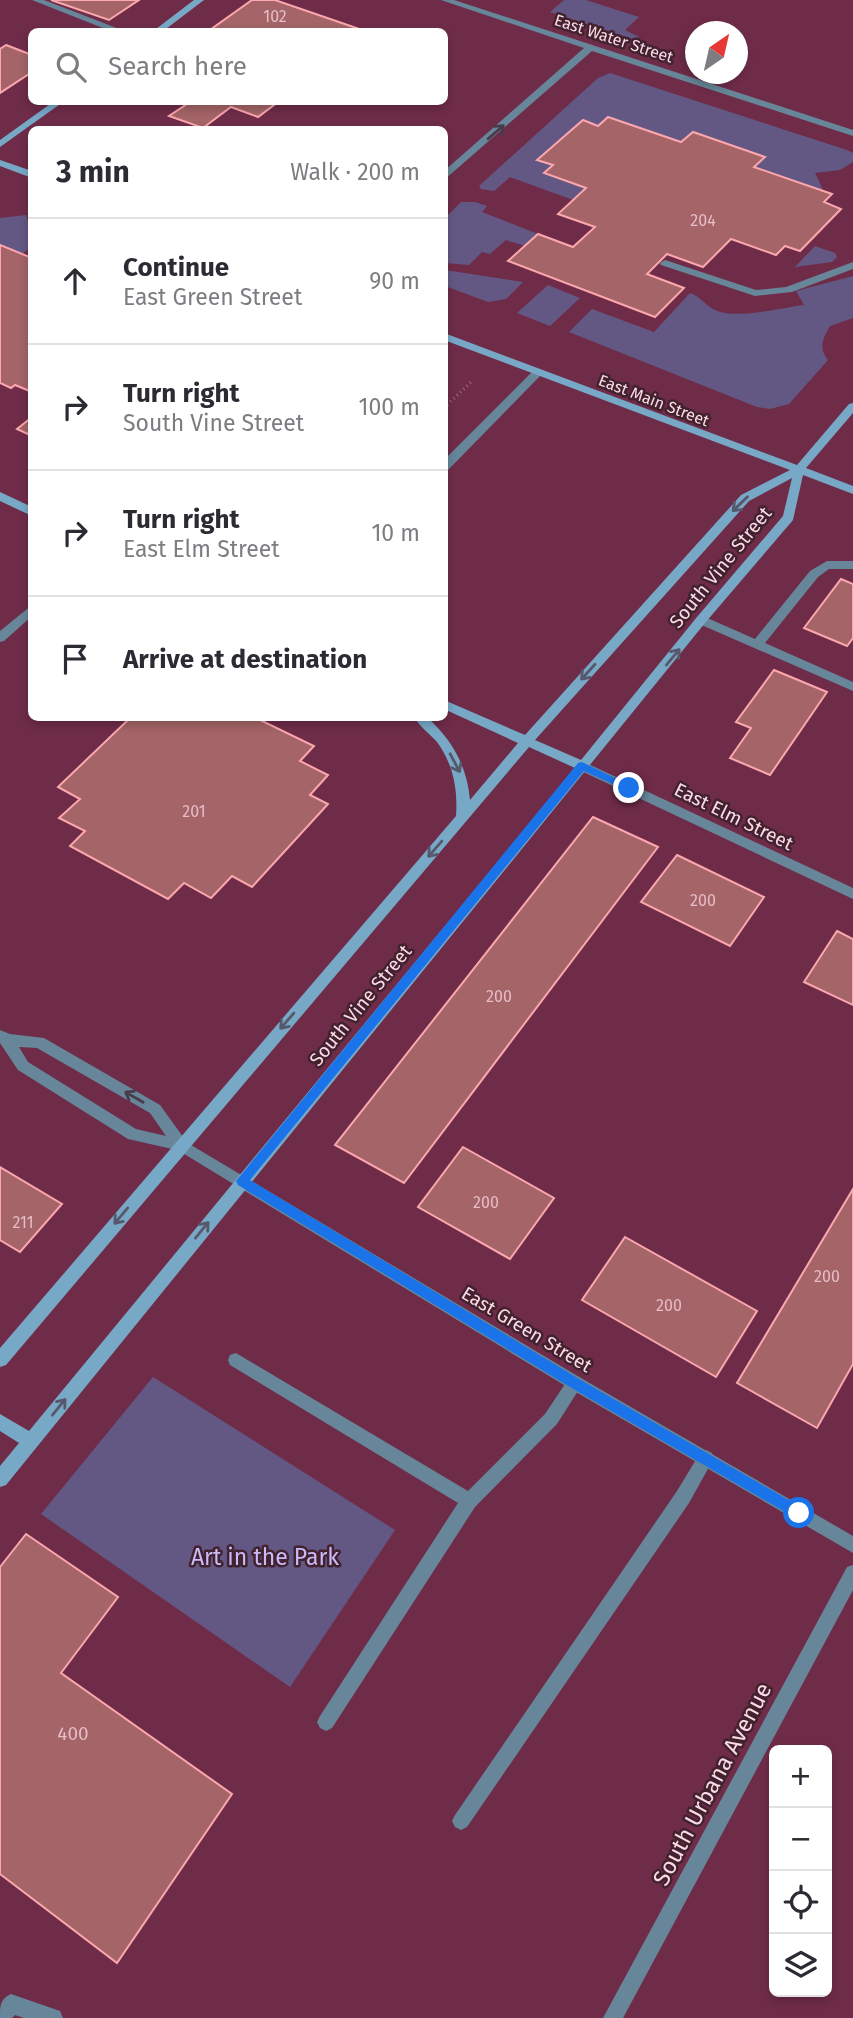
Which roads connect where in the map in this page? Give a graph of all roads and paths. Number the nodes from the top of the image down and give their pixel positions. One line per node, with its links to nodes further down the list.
1 (36, 0): 4 (street)
2 (200, 0): 5 (main road)
3 (445, 0): 6 (street, East Water Street)
4 (112, 28)
5 (162, 28)
6 (591, 47): 8 (street, East Water Street); 11 (street, one-way to 6)
7 (54, 105): 9 (main road)
8 (853, 133)
9 (0, 144)
10 (0, 163): 12 (main road)
11 (448, 173)
12 (28, 174)
13 (665, 263): 14 (street)
14 (853, 265)
15 (448, 338): 16 (main road, East Main Street)
16 (538, 372): 20 (street); 21 (main road, East Main Street)
17 (472, 382): 18 (path)
18 (448, 404)
19 (853, 406): 21 (main road)
20 (448, 463)
21 (799, 470): 22 (main road, East Main Street); 27 (main road, South Vine Street); 33 (main road, South Vine Street, one-way to 33)
22 (853, 490)
23 (0, 496): 24 (main road)
24 (28, 510)
25 (853, 565): 29 (street)
26 (28, 614): 28 (street)
27 (701, 620): 29 (street); 34 (main road, South Vine Street, one-way to 27)
28 (0, 638)
29 (758, 644): 30 (street)
30 (853, 687)
31 (448, 706): 33 (main road, East Elm Street)
32 (424, 721): 35 (main road, one-way to 35)
33 (527, 741): 34 (main road, East Elm Street); 35 (main road, South Vine Street)
34 (582, 766): 36 (street, East Elm Street); 39 (main road, South Vine Street)
35 (462, 817): 38 (main road, South Vine Street, one-way to 38)
36 (853, 894)
37 (4, 1038): 38 (street); 38 (street, one-way to 37)
38 (181, 1145): 39 (street, East Green Street); 40 (main road, South Vine Street, one-way to 40)
39 (242, 1181): 42 (street, East Green Street); 44 (main road, South Vine Street, one-way to 39)
40 (0, 1360)
41 (236, 1360): 47 (street)
42 (575, 1383): 45 (street, East Green Street); 47 (street)
43 (0, 1422): 44 (main road)
44 (31, 1441): 46 (main road, South Vine Street)
45 (706, 1458): 48 (street, East Green Street); 51 (street)
46 (0, 1479)
47 (469, 1501): 50 (street)
48 (853, 1545)
49 (853, 1573): 54 (street, South Urbana Avenue)
50 (326, 1722)
51 (461, 1821)
52 (0, 2018): 53 (street)
53 (53, 2018)
54 (613, 2018)

